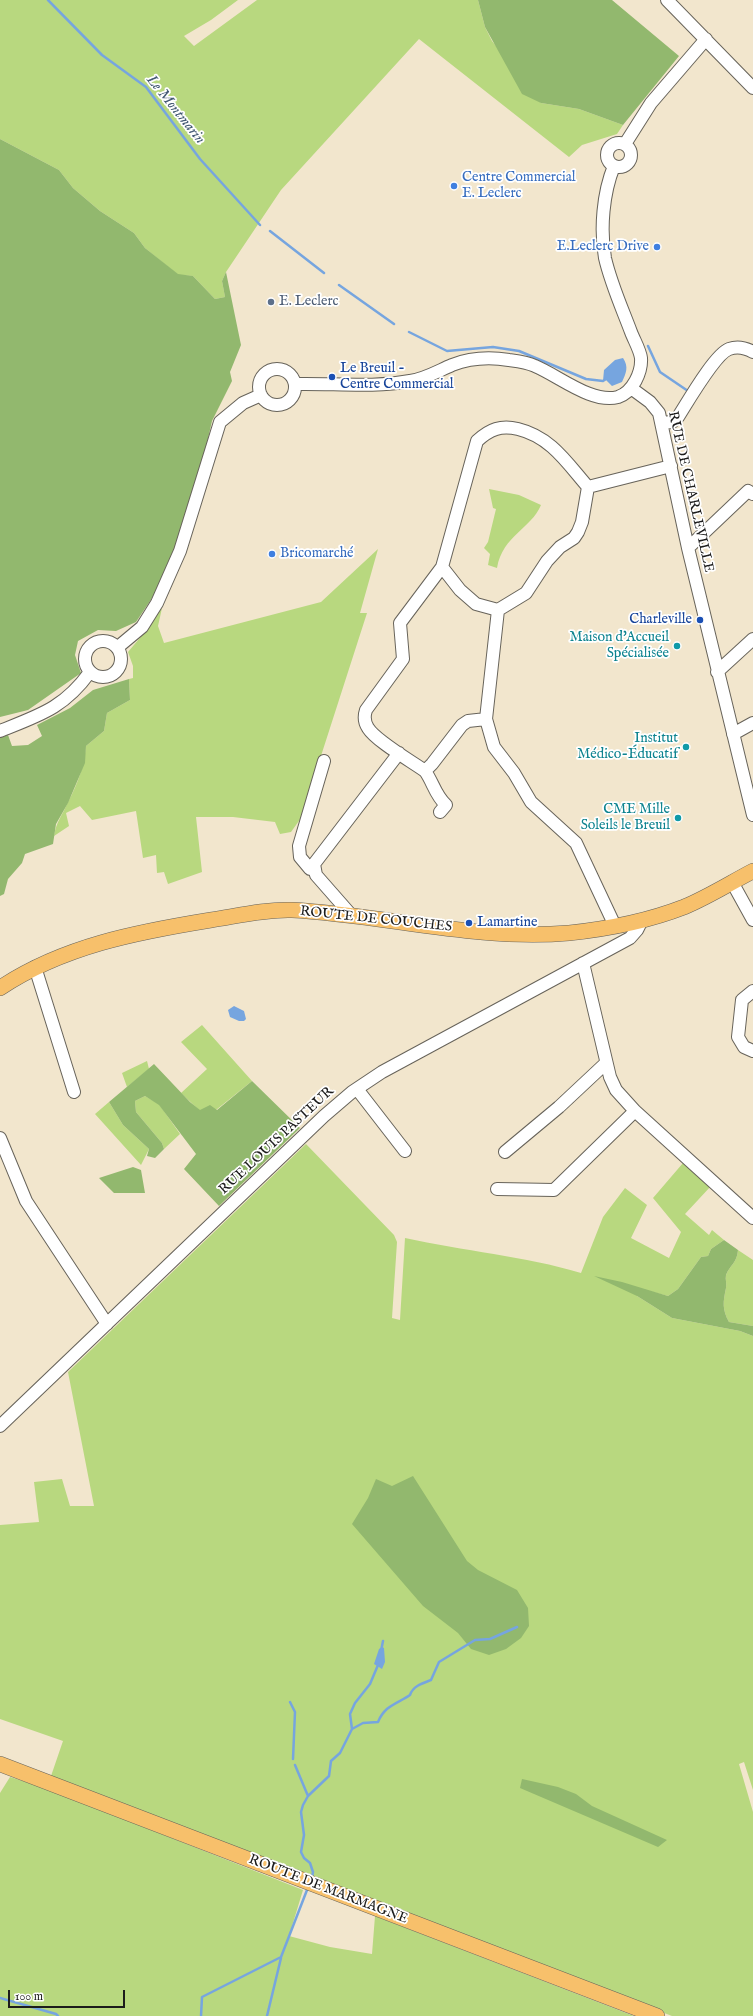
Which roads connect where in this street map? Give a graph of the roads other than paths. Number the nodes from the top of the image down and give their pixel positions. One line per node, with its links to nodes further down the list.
1 (667, 0): 2 (street)
2 (706, 39): 3 (street); 4 (street)
3 (753, 88)
4 (625, 144): 5 (street); 5 (street)
5 (614, 166): 8 (street)
6 (753, 352): 10 (street)
7 (295, 384): 8 (street); 9 (street); 9 (street)
8 (631, 388): 10 (street, RUE DE CHARLEVILLE)
9 (261, 395): 18 (street)
10 (662, 423): 11 (street, RUE DE CHARLEVILLE)
11 (671, 466): 12 (street); 14 (street, RUE DE CHARLEVILLE)
12 (588, 487): 15 (street); 16 (street)
13 (753, 494): 14 (street)
14 (688, 548): 20 (street, RUE DE CHARLEVILLE)
15 (442, 567): 16 (street); 25 (street)
16 (498, 610): 21 (street)
17 (753, 639): 20 (street)
18 (118, 648): 19 (street); 19 (street)
19 (90, 672): 23 (street)
20 (716, 672): 24 (street, RUE DE CHARLEVILLE)
21 (486, 719): 27 (street); 35 (street)
22 (753, 723): 24 (street)
23 (0, 731)
24 (733, 734): 29 (street, RUE DE CHARLEVILLE)
25 (399, 753): 27 (street); 30 (street)
26 (324, 761): 30 (street)
27 (425, 771): 28 (street)
28 (440, 812)
29 (753, 815)
30 (314, 869): 33 (street)
31 (753, 871): 32 (main road, ROUTE DE COUCHES)
32 (732, 882): 34 (street); 35 (main road, ROUTE DE COUCHES)
33 (352, 916): 35 (main road, ROUTE DE COUCHES); 38 (main road, ROUTE DE COUCHES)
34 (753, 920)
35 (623, 924): 36 (street); 36 (street)
36 (618, 945): 37 (street, RUE LOUIS PASTEUR)
37 (583, 963): 42 (street); 43 (street, RUE LOUIS PASTEUR)
38 (35, 967): 39 (main road, ROUTE DE COUCHES); 44 (street)
39 (0, 988)
40 (753, 991): 41 (street)
41 (753, 1051)
42 (606, 1063): 45 (street); 48 (street)
43 (357, 1089): 47 (street); 51 (street, RUE LOUIS PASTEUR)
44 (74, 1092)
45 (635, 1111): 49 (street); 50 (street)
46 (0, 1138): 51 (street)
47 (405, 1151)
48 (505, 1152)
49 (497, 1189)
50 (753, 1218)
51 (107, 1324): 52 (street, RUE LOUIS PASTEUR)
52 (0, 1426)
53 (0, 1764): 54 (main road, ROUTE DE MARMAGNE)
54 (657, 2016)

